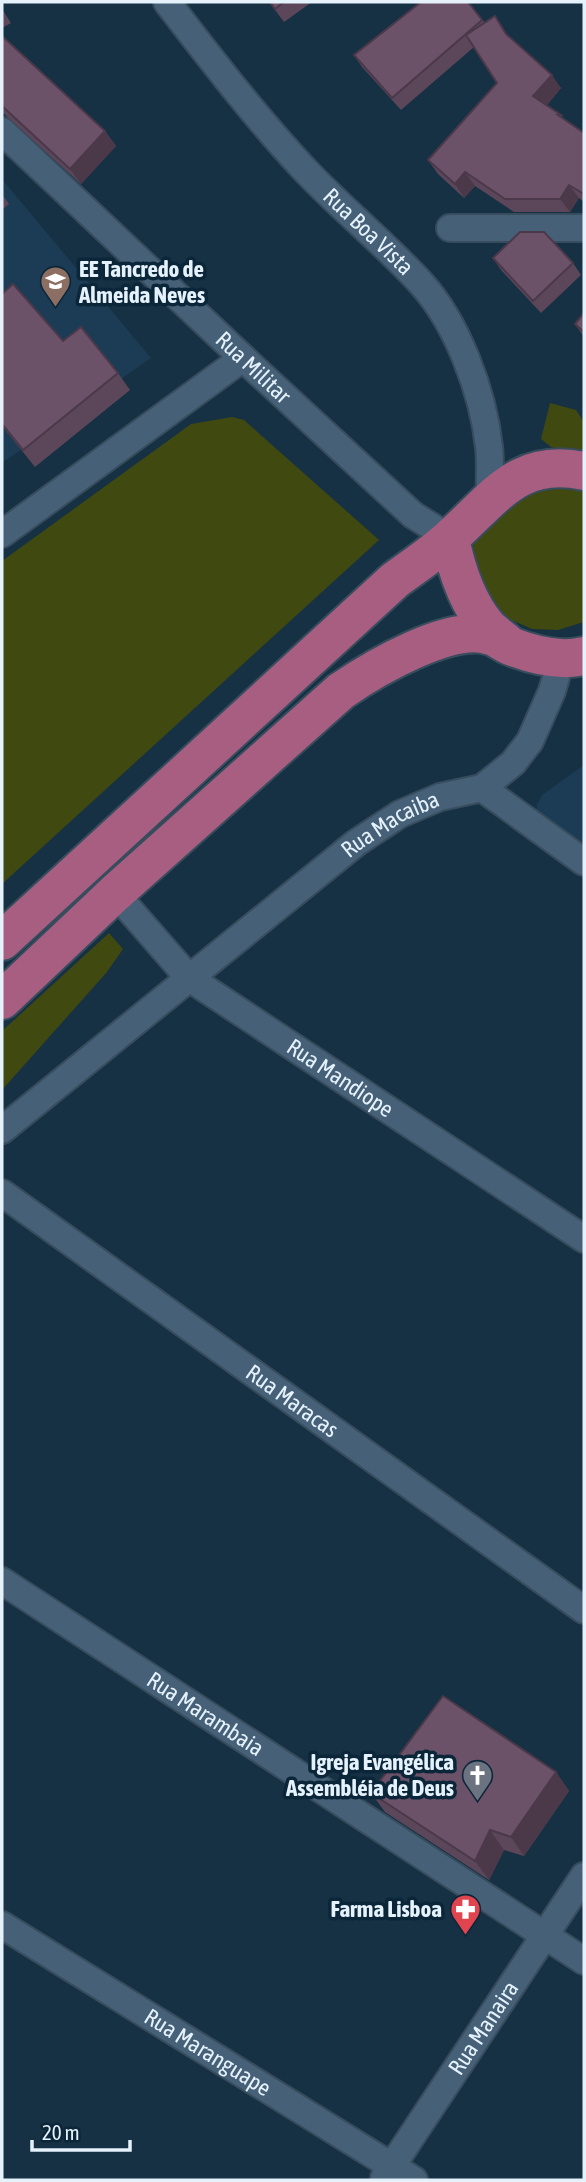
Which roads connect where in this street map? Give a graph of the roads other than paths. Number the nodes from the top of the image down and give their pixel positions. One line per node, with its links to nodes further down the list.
1 (167, 2): 7 (street, Rua Boa Vista)
2 (2, 131): 5 (street, Rua Militar)
3 (450, 228): 4 (street)
4 (584, 228)
5 (243, 358): 8 (street); 9 (street, Rua Militar)
6 (584, 471): 7 (main road)
7 (489, 500): 9 (main road)
8 (2, 534)
9 (450, 538): 10 (main road); 15 (main road)
10 (511, 646): 11 (main road); 14 (main road)
11 (573, 658): 12 (street, Rua Macaiba)
12 (482, 788): 13 (street); 16 (street, Rua Macaiba)
13 (584, 862)
14 (115, 893): 16 (street, Rua Mandiope); 17 (main road)
15 (2, 941)
16 (189, 978): 18 (street, Rua Macaiba); 20 (street, Rua Mandiope)
17 (2, 999)
18 (2, 1130)
19 (2, 1193): 22 (street, Rua Maracas)
20 (584, 1239)
21 (2, 1581): 25 (street, Rua Marambaia)
22 (584, 1610)
23 (584, 1876): 25 (street, Rua Manaira)
24 (2, 1925): 27 (street, Rua Maranguape)
25 (545, 1938): 26 (street, Rua Marambaia); 27 (street, Rua Manaira)
26 (584, 1961)
27 (387, 2173): 28 (street, Rua Maranguape)
28 (414, 2180)

